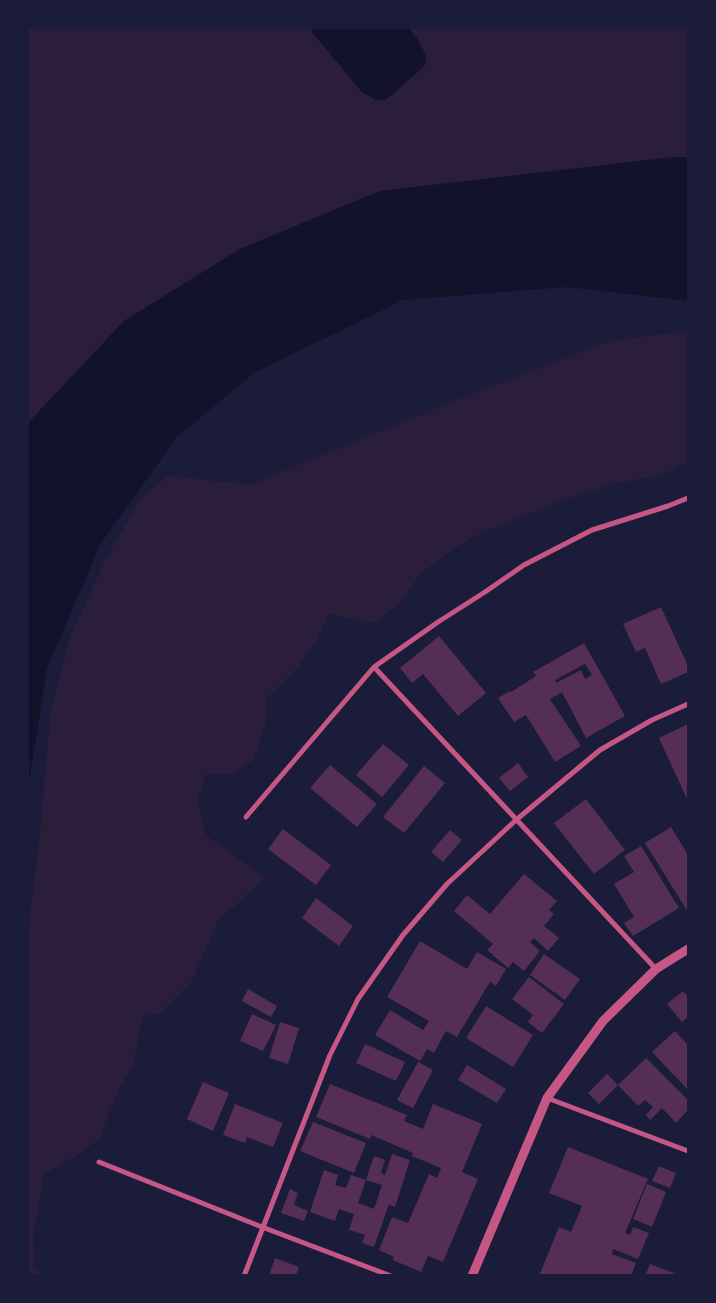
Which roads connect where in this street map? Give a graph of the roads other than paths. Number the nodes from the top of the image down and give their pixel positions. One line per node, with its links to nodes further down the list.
1 (688, 498): 2 (street)
2 (374, 667): 4 (street); 5 (street)
3 (688, 704): 5 (street)
4 (246, 817)
5 (516, 820): 7 (street); 11 (street)
6 (688, 949): 7 (street)
7 (656, 969): 8 (street)
8 (547, 1098): 9 (street); 14 (street)
9 (688, 1151)
10 (100, 1162): 11 (street)
11 (262, 1227): 12 (street); 13 (street)
12 (244, 1276)
13 (391, 1276)
14 (472, 1276)

